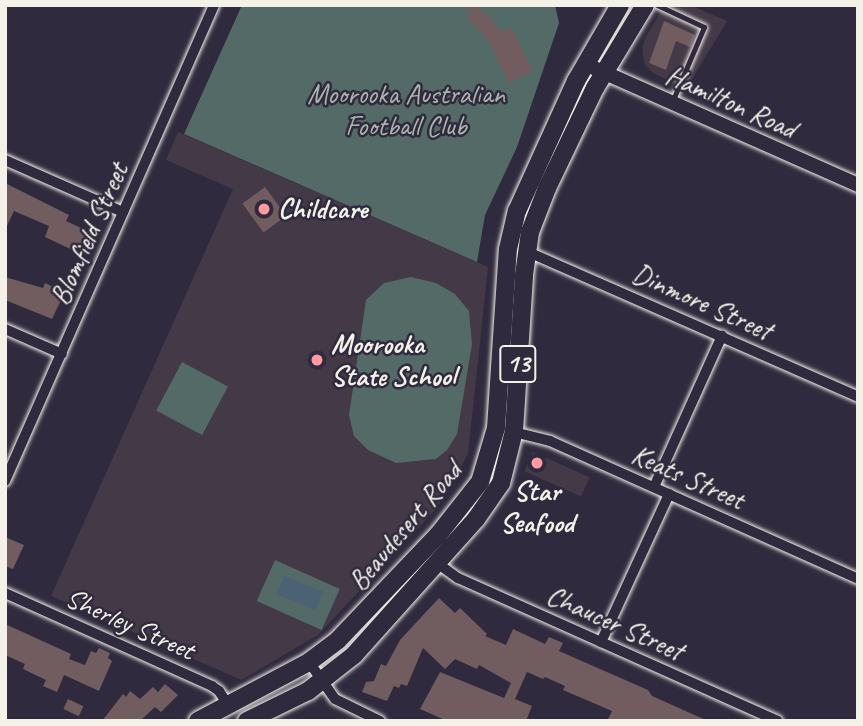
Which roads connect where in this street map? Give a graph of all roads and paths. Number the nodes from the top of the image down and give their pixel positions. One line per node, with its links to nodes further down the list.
1 (214, 5): 9 (street, Blomfield Street)
2 (620, 5): 4 (highway, Beaudesert Road / 13)
3 (655, 7): 5 (highway, Beaudesert Road / 13); 6 (lane)
4 (585, 64): 5 (street, Hamilton Road); 15 (highway, Beaudesert Road / 13)
5 (603, 72): 6 (street, Hamilton Road); 10 (highway, Beaudesert Road / 13)
6 (672, 102): 8 (street, Hamilton Road)
7 (5, 160): 9 (street)
8 (858, 185)
9 (123, 212): 13 (street, Blomfield Street)
10 (526, 251): 12 (street, Dinmore Street); 16 (highway, Beaudesert Road / 13)
11 (5, 329): 13 (street)
12 (722, 336): 14 (street, Dinmore Street); 18 (street)
13 (62, 354): 17 (street, Blomfield Street)
14 (858, 397)
15 (496, 428): 16 (street, Keats Street); 24 (highway, Beaudesert Road / 13)
16 (514, 431): 18 (street, Keats Street); 20 (highway, Beaudesert Road / 13)
17 (5, 481)
18 (654, 487): 19 (street, Keats Street)
19 (669, 494): 21 (street, Keats Street); 23 (street)
20 (437, 563): 23 (street, Chaucer Street); 25 (highway, Beaudesert Road / 13)
21 (858, 579)
22 (5, 593): 26 (street, Sherley Street)
23 (601, 642): 30 (street, Chaucer Street)
24 (309, 662): 25 (street); 26 (highway, Beaudesert Road / 13)
25 (320, 683): 28 (highway, Beaudesert Road / 13); 29 (street)
26 (228, 705): 27 (highway, Beaudesert Road / 13)
27 (198, 721)
28 (247, 721)
29 (380, 721)
30 (778, 721)

